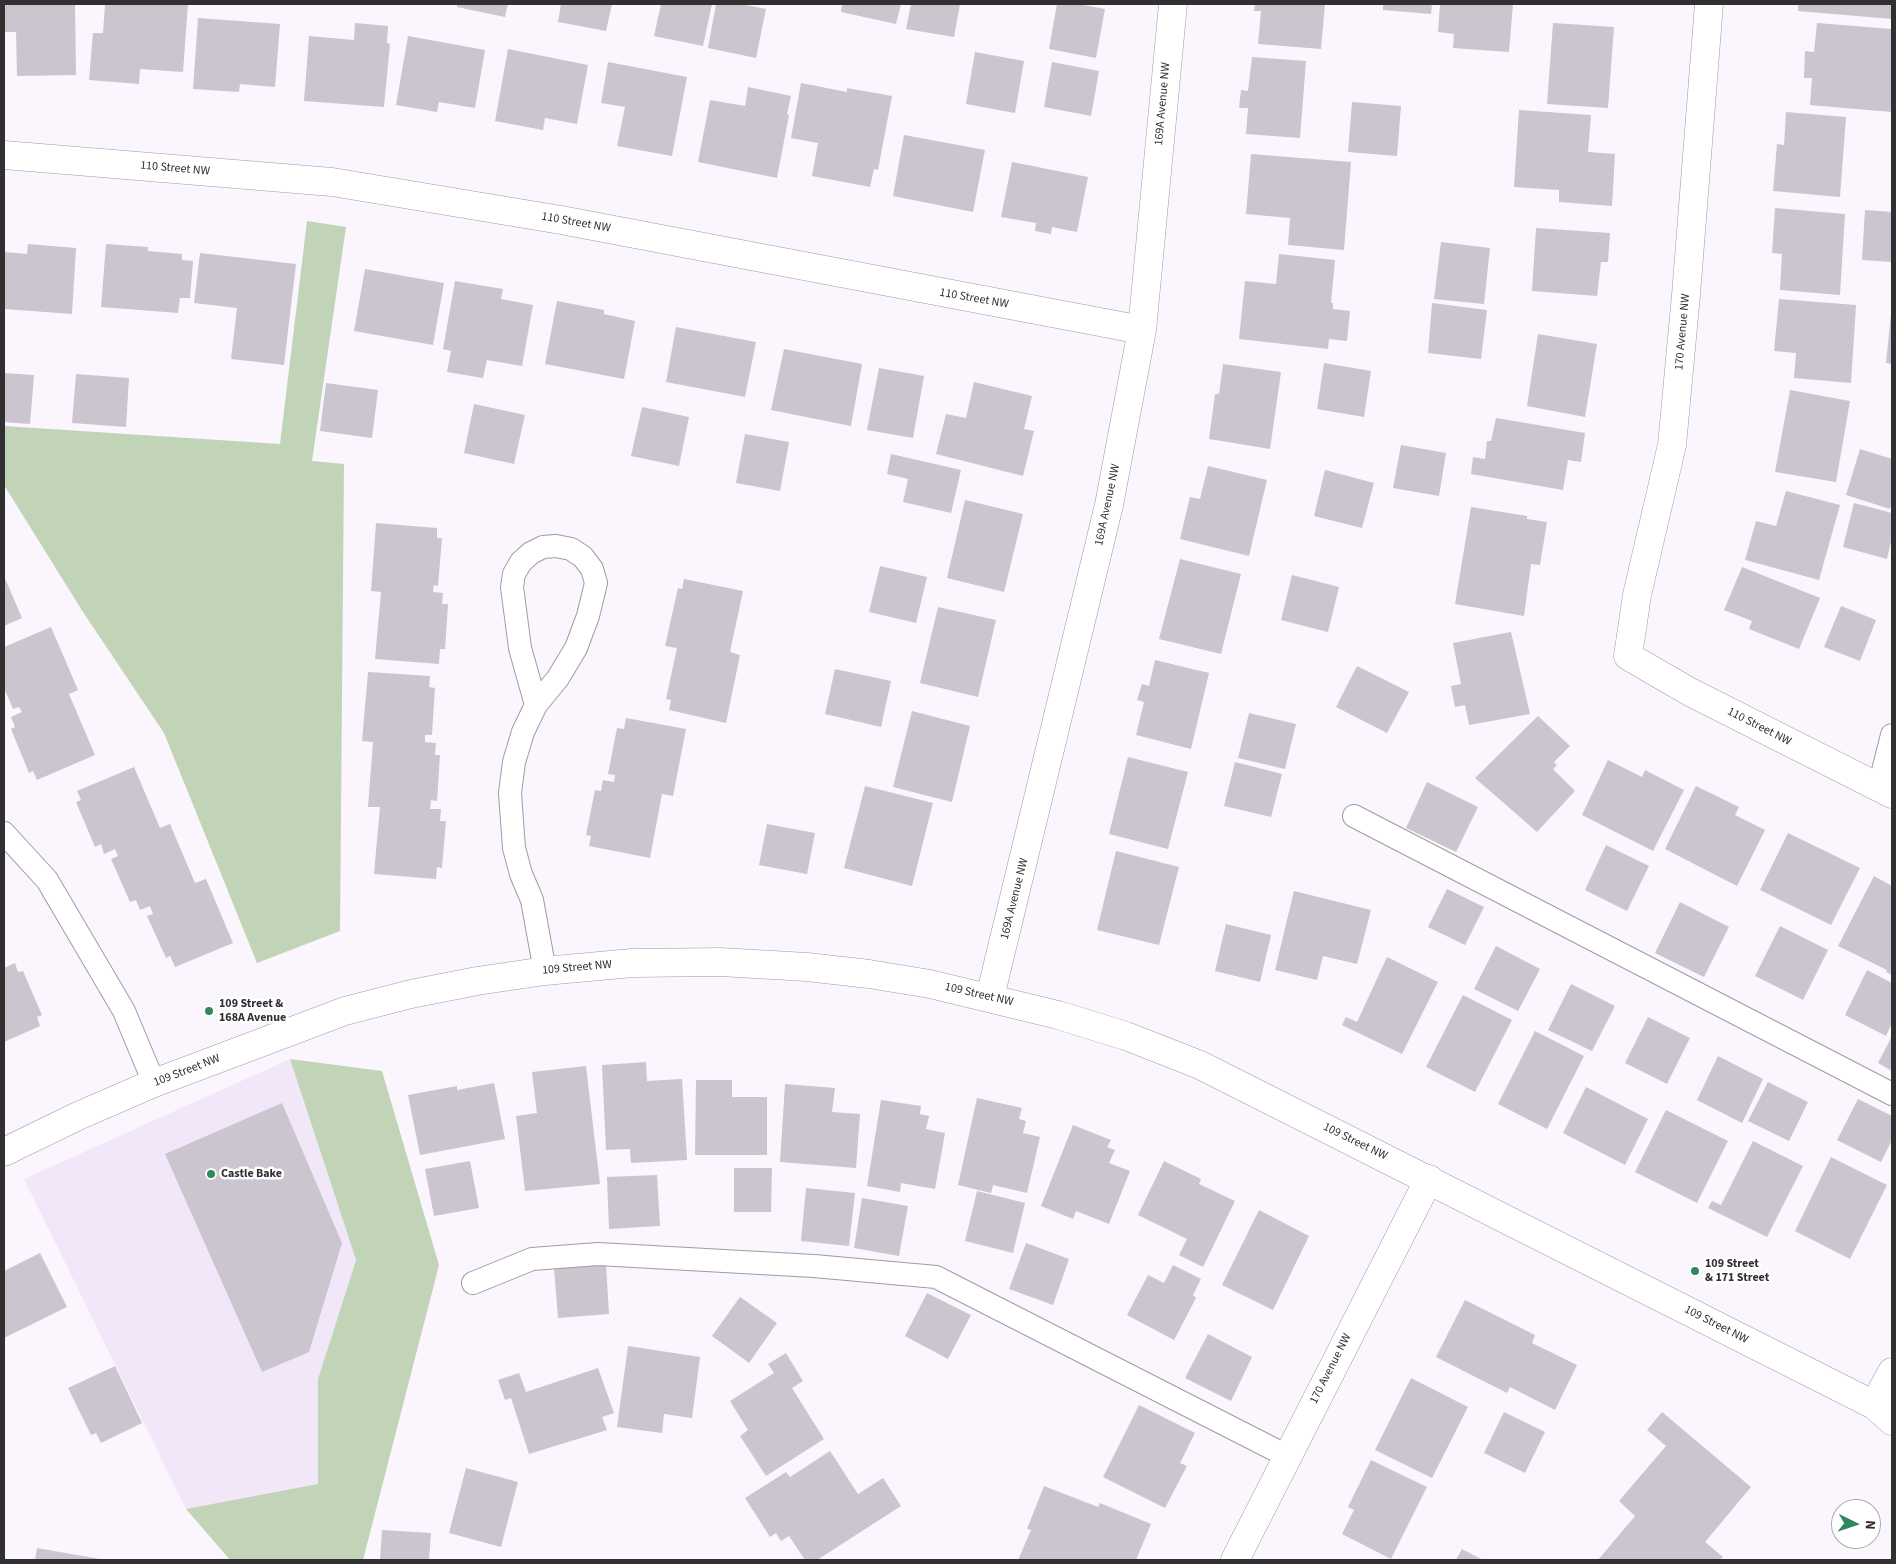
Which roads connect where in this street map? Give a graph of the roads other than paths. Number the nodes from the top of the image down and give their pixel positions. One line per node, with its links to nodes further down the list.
1 (1173, 4): 4 (street, 169A Avenue NW)
2 (1708, 4): 5 (street, 170 Avenue NW)
3 (4, 155): 4 (street, 110 Street NW)
4 (1142, 330): 12 (street, 169A Avenue NW)
5 (1628, 656): 8 (street, 110 Street NW)
6 (536, 704): 6 (lane); 11 (lane)
7 (1892, 735): 8 (lane)
8 (1886, 791)
9 (1354, 816): 14 (lane)
10 (4, 833): 13 (lane)
11 (544, 971): 12 (street, 109 Street NW); 13 (street, 109 Street NW)
12 (990, 997): 16 (street, 109 Street NW)
13 (154, 1083): 15 (street, 109 Street NW)
14 (1892, 1094)
15 (4, 1152)
16 (1429, 1179): 19 (street, 109 Street NW); 20 (street, 170 Avenue NW)
17 (473, 1283): 20 (lane)
18 (1892, 1372): 19 (street)
19 (1883, 1413)
20 (1287, 1456): 21 (street, 170 Avenue NW)
21 (1235, 1560)

